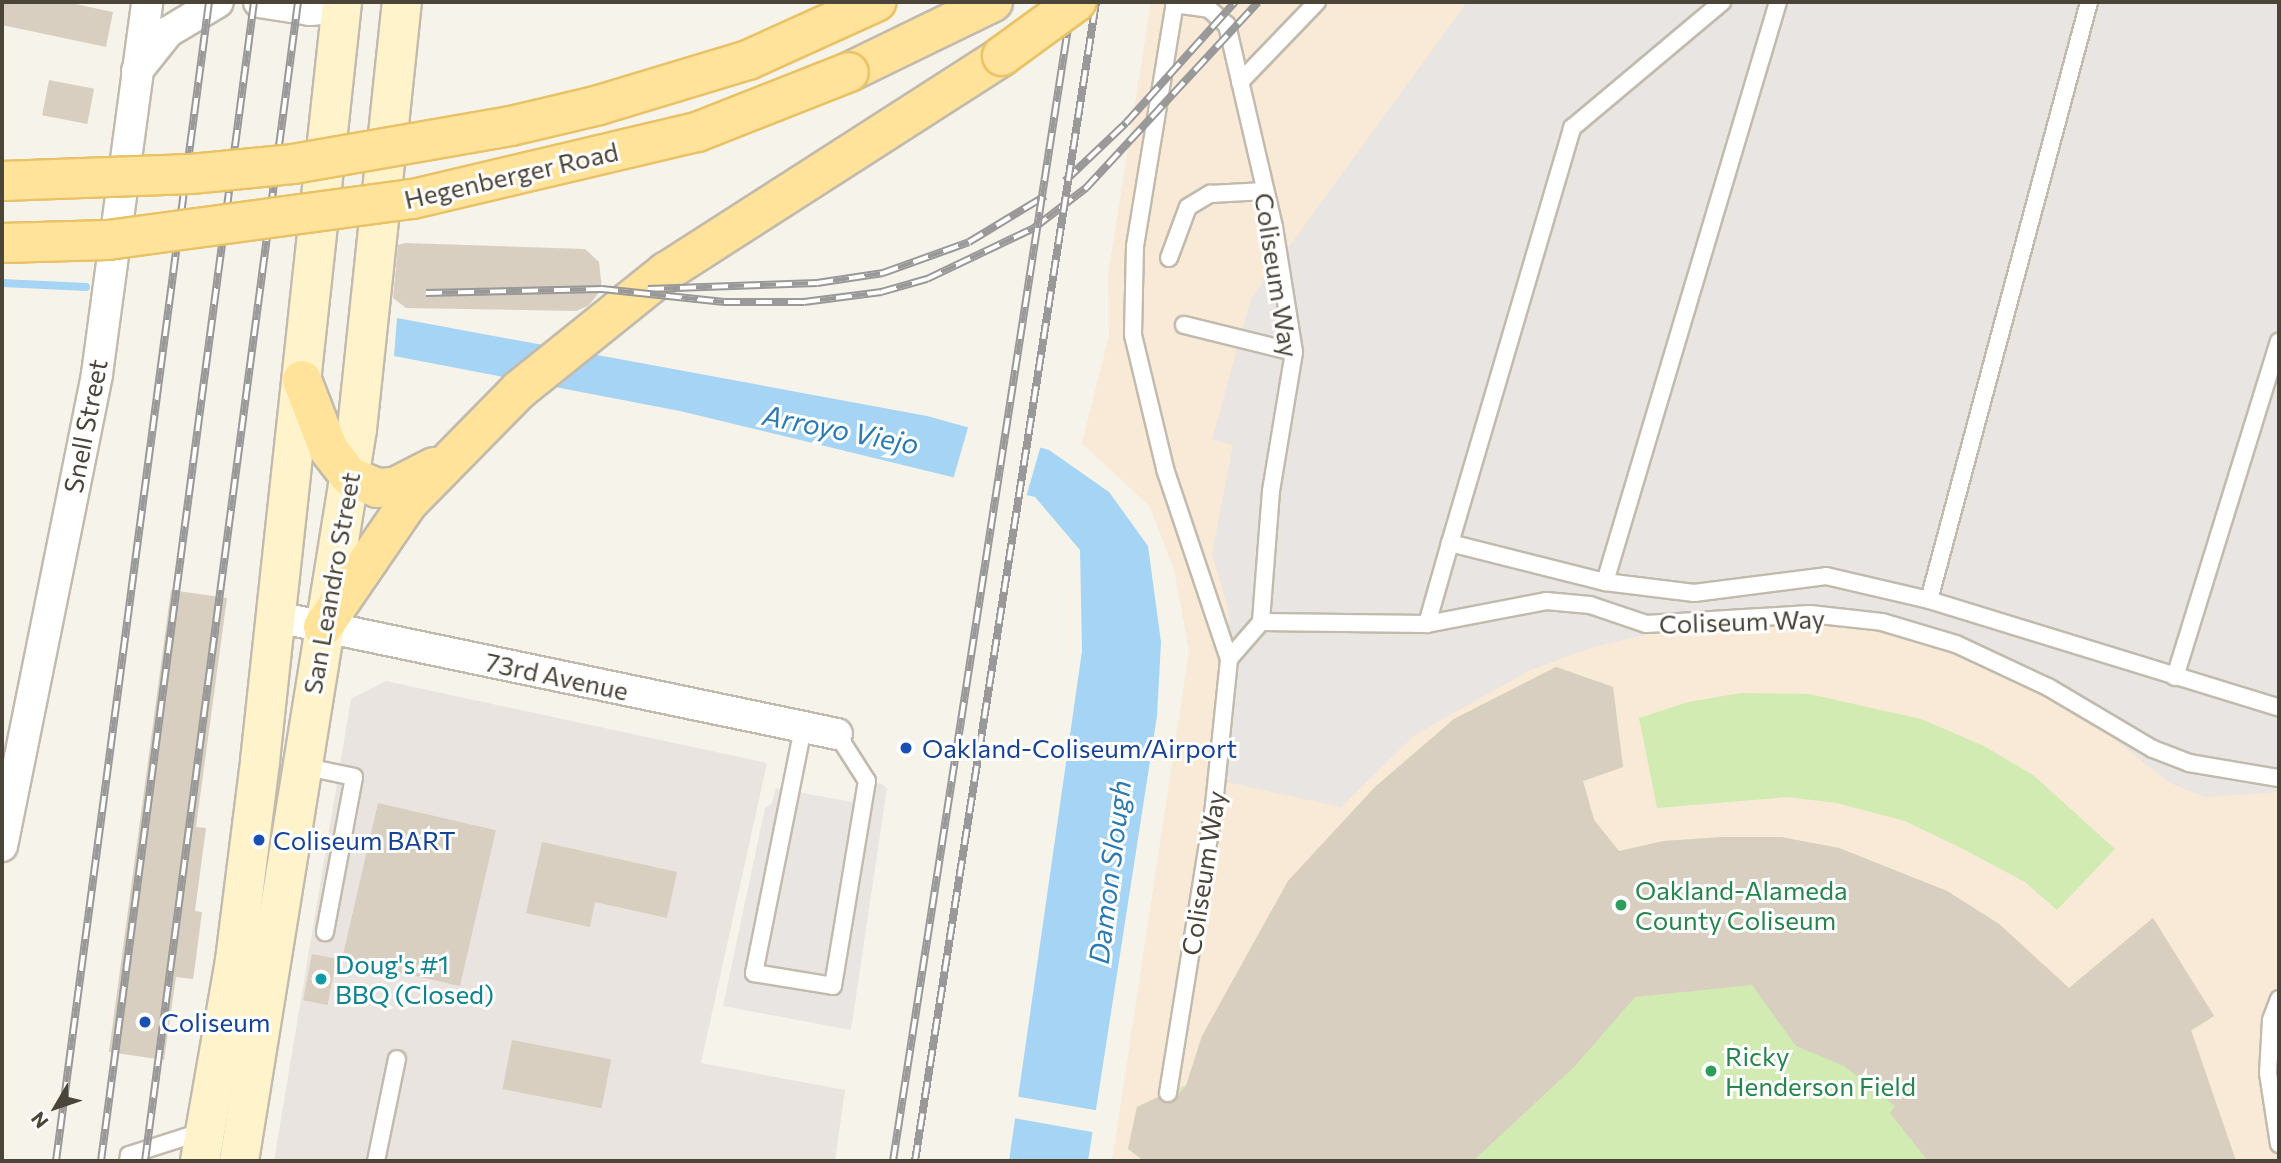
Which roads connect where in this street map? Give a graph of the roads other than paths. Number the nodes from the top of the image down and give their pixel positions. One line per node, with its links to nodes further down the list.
1 (147, 2): 14 (street, Snell Street)
2 (218, 2): 14 (street)
3 (260, 2): 13 (street)
4 (400, 2): 13 (main road); 25 (main road, San Leandro Street)
5 (877, 2): 16 (main road, Hegenberger Road, bridge)
6 (993, 2): 18 (main road, Hegenberger Road, bridge)
7 (1076, 2): 24 (main road, bridge)
8 (1317, 2): 15 (lane)
9 (1722, 2): 26 (lane)
10 (1778, 2): 27 (lane)
11 (2090, 2): 28 (lane)
12 (1174, 3): 15 (lane, Coliseum Way); 33 (lane)
13 (342, 5): 23 (main road, San Leandro Street)
14 (137, 71): 40 (street, Snell Street)
15 (1240, 82): 17 (lane, Coliseum Way)
16 (2, 181)
17 (1265, 191): 19 (lane); 22 (lane, Coliseum Way)
18 (2, 243)
19 (1169, 258)
20 (1184, 325): 22 (lane)
21 (2279, 342): 34 (lane)
22 (1294, 352): 30 (lane, Coliseum Way)
23 (302, 380): 25 (main road); 29 (main road, San Leandro Street)
24 (458, 449): 25 (main road); 32 (main road)
25 (349, 476): 32 (main road, San Leandro Street)
26 (1450, 543): 27 (lane); 31 (lane)
27 (1605, 582): 28 (lane)
28 (1929, 600): 34 (lane)
29 (277, 617): 32 (street, 73rd Avenue); 46 (main road, San Leandro Street)
30 (1261, 622): 31 (lane, Coliseum Way); 33 (lane)
31 (1427, 624): 39 (lane, Coliseum Way)
32 (323, 627): 36 (street, 73rd Avenue); 38 (main road, San Leandro Street)
33 (1229, 659): 44 (lane, Coliseum Way)
34 (2175, 677): 35 (lane)
35 (2279, 708)
36 (803, 728): 37 (street, 73rd Avenue); 37 (lane)
37 (837, 734)
38 (302, 766): 41 (lane); 48 (main road, San Leandro Street)
39 (2279, 778)
40 (2, 846)
41 (325, 932)
42 (2279, 999): 45 (lane)
43 (397, 1059): 49 (lane)
44 (1168, 1093)
45 (2279, 1144)
46 (204, 1146): 47 (lane)
47 (128, 1161)
48 (239, 1161)
49 (376, 1161)

